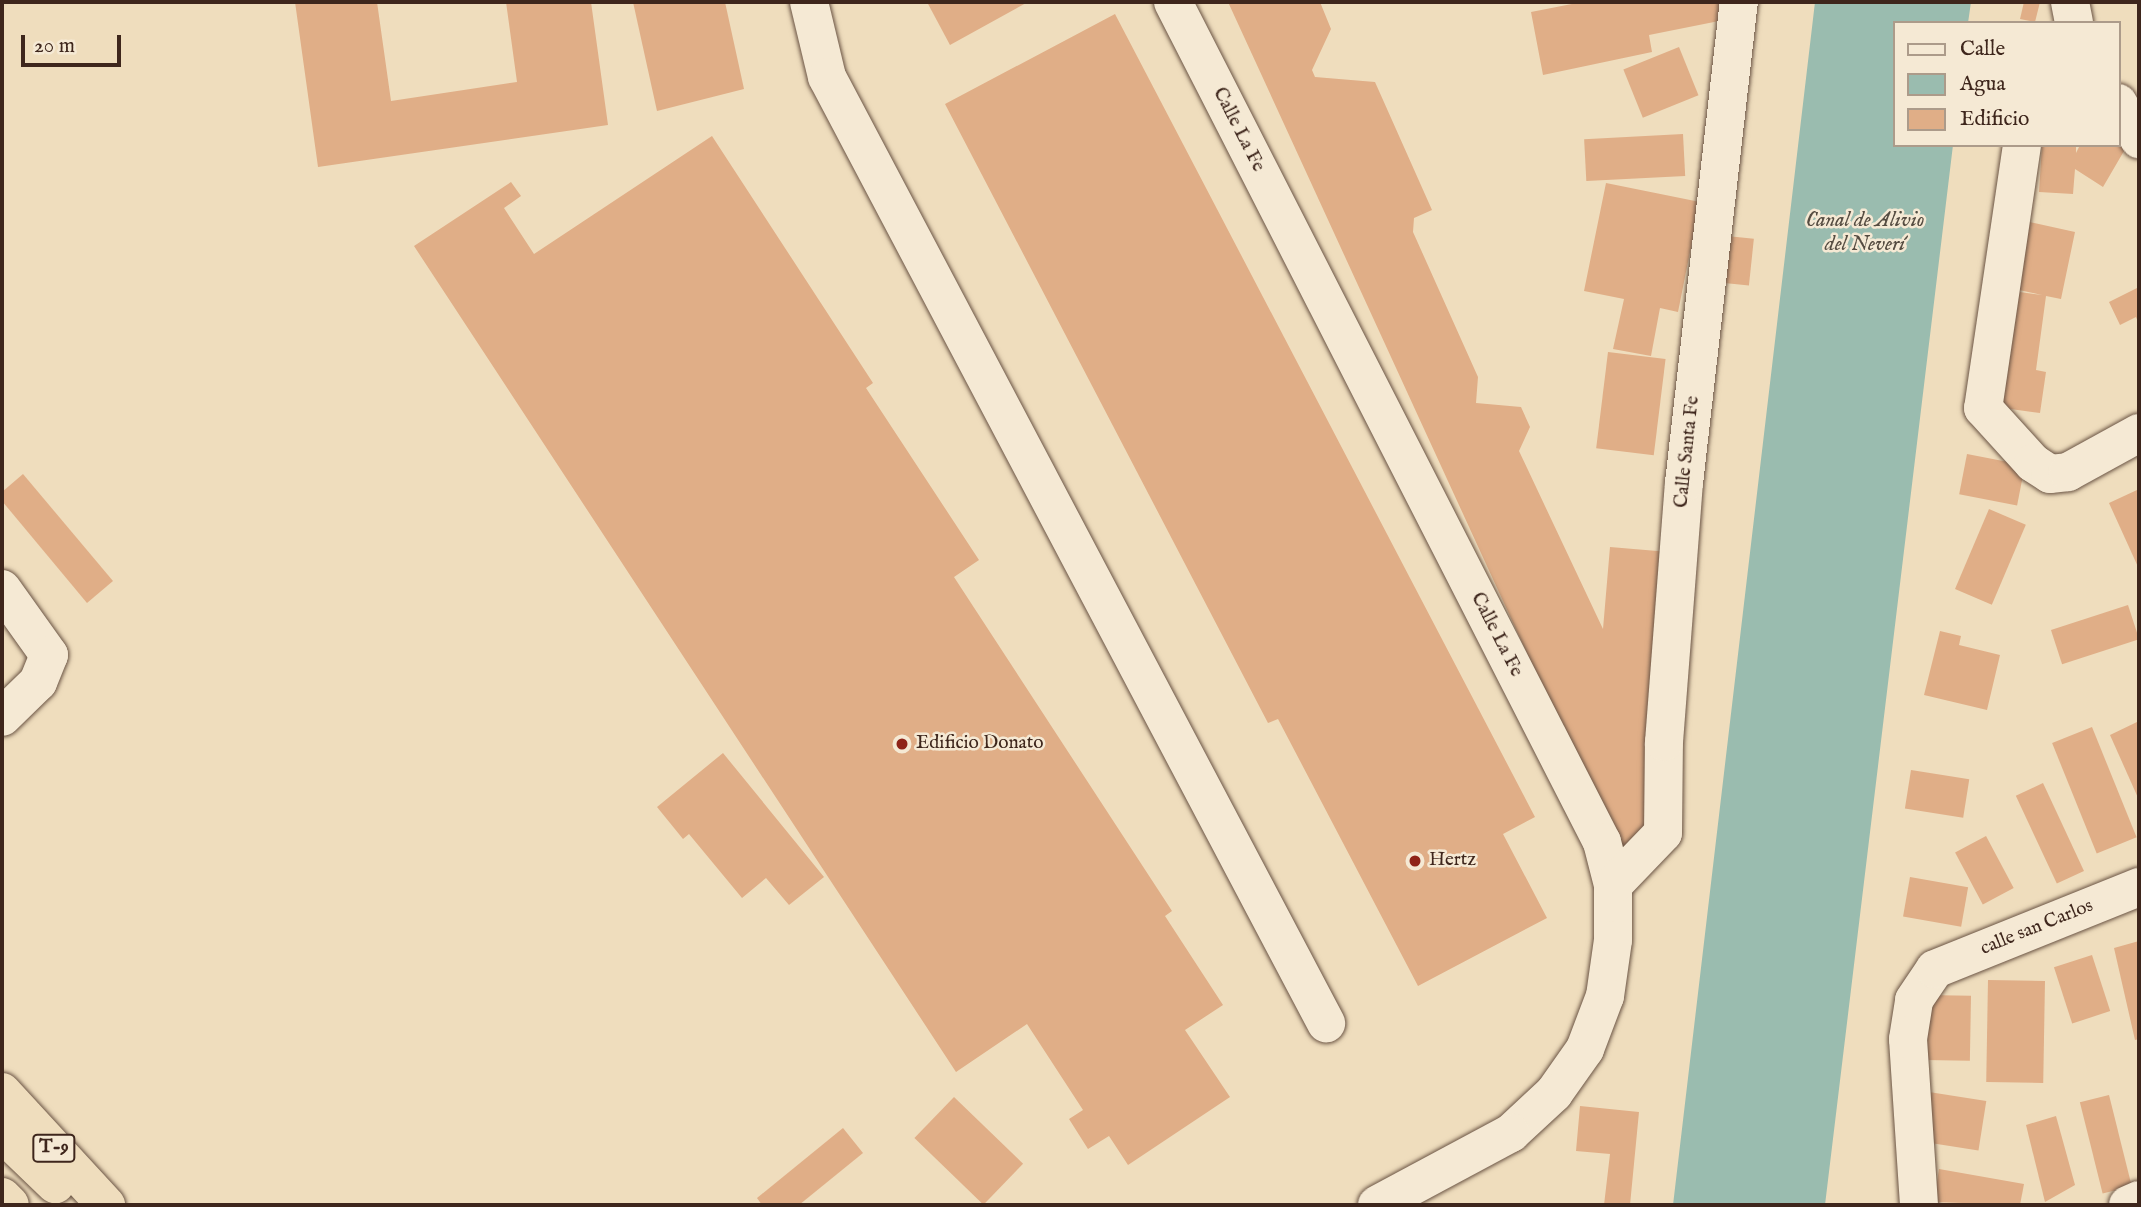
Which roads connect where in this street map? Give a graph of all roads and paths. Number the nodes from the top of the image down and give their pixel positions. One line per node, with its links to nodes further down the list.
1 (809, 2): 14 (street)
2 (1173, 2): 12 (street, Calle La Fe)
3 (1738, 2): 12 (street, Calle Santa Fe)
4 (2070, 2): 5 (street)
5 (2074, 21)
6 (2120, 106): 7 (street)
7 (2139, 139)
8 (2022, 147): 9 (street)
9 (2139, 433)
10 (2, 590): 11 (street)
11 (2, 717)
12 (1613, 885): 22 (street, Calle La Fe)
13 (2139, 887): 23 (street, calle san Carlos)
14 (1326, 1023)
15 (2, 1092): 21 (highway, T-9)
16 (2, 1133): 20 (highway, T-9)
17 (2, 1196): 19 (highway)
18 (2139, 1200): 24 (street)
19 (9, 1205)
20 (81, 1205)
21 (106, 1205)
22 (1377, 1205)
23 (1919, 1205)
24 (2128, 1205)

